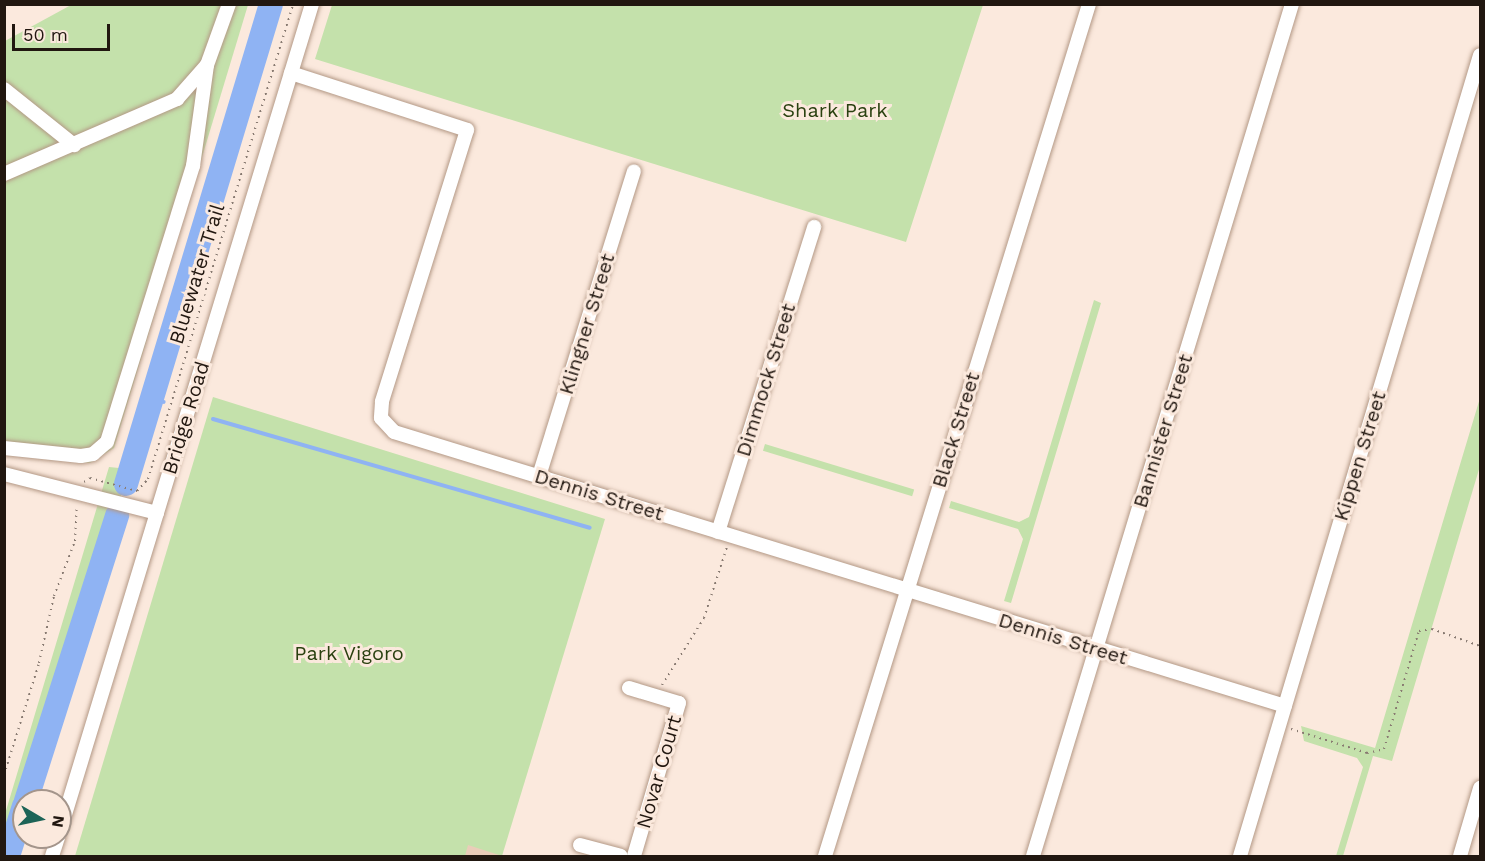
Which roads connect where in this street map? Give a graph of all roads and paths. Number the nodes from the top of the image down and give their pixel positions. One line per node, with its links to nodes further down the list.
1 (229, 4): 7 (street)
2 (293, 4): 17 (path, Bluewater Trail)
3 (312, 4): 8 (street, Bridge Road)
4 (1089, 4): 21 (street, Black Street)
5 (1292, 4): 23 (street, Bannister Street)
6 (1480, 55): 26 (street, Kippen Street)
7 (207, 65): 10 (street); 14 (street)
8 (291, 73): 16 (street, Dennis Street); 19 (street, Bridge Road)
9 (4, 89): 10 (street)
10 (74, 145): 12 (street)
11 (634, 171): 16 (street, Klingner Street)
12 (4, 174)
13 (814, 227): 20 (street, Dimmock Street)
14 (4, 448)
15 (4, 474): 19 (street)
16 (539, 476): 20 (street, Dennis Street)
17 (83, 483)
18 (78, 502): 28 (path)
19 (157, 513): 30 (street, Bridge Road)
20 (724, 534): 21 (street, Dennis Street); 25 (path)
21 (906, 592): 23 (street, Dennis Street); 34 (street, Black Street)
22 (1480, 646): 27 (path)
23 (1097, 649): 26 (street, Dennis Street); 35 (street, Bannister Street)
24 (629, 688): 25 (street, Novar Court)
25 (655, 695): 33 (street, Novar Court)
26 (1285, 706): 27 (street, Kippen Street)
27 (1279, 726): 36 (street, Kippen Street)
28 (4, 776)
29 (1480, 788): 37 (street)
30 (72, 792)
31 (580, 845): 32 (street)
32 (621, 856)
33 (634, 856)
34 (825, 856)
35 (1033, 856)
36 (1240, 856)
37 (1460, 856)

